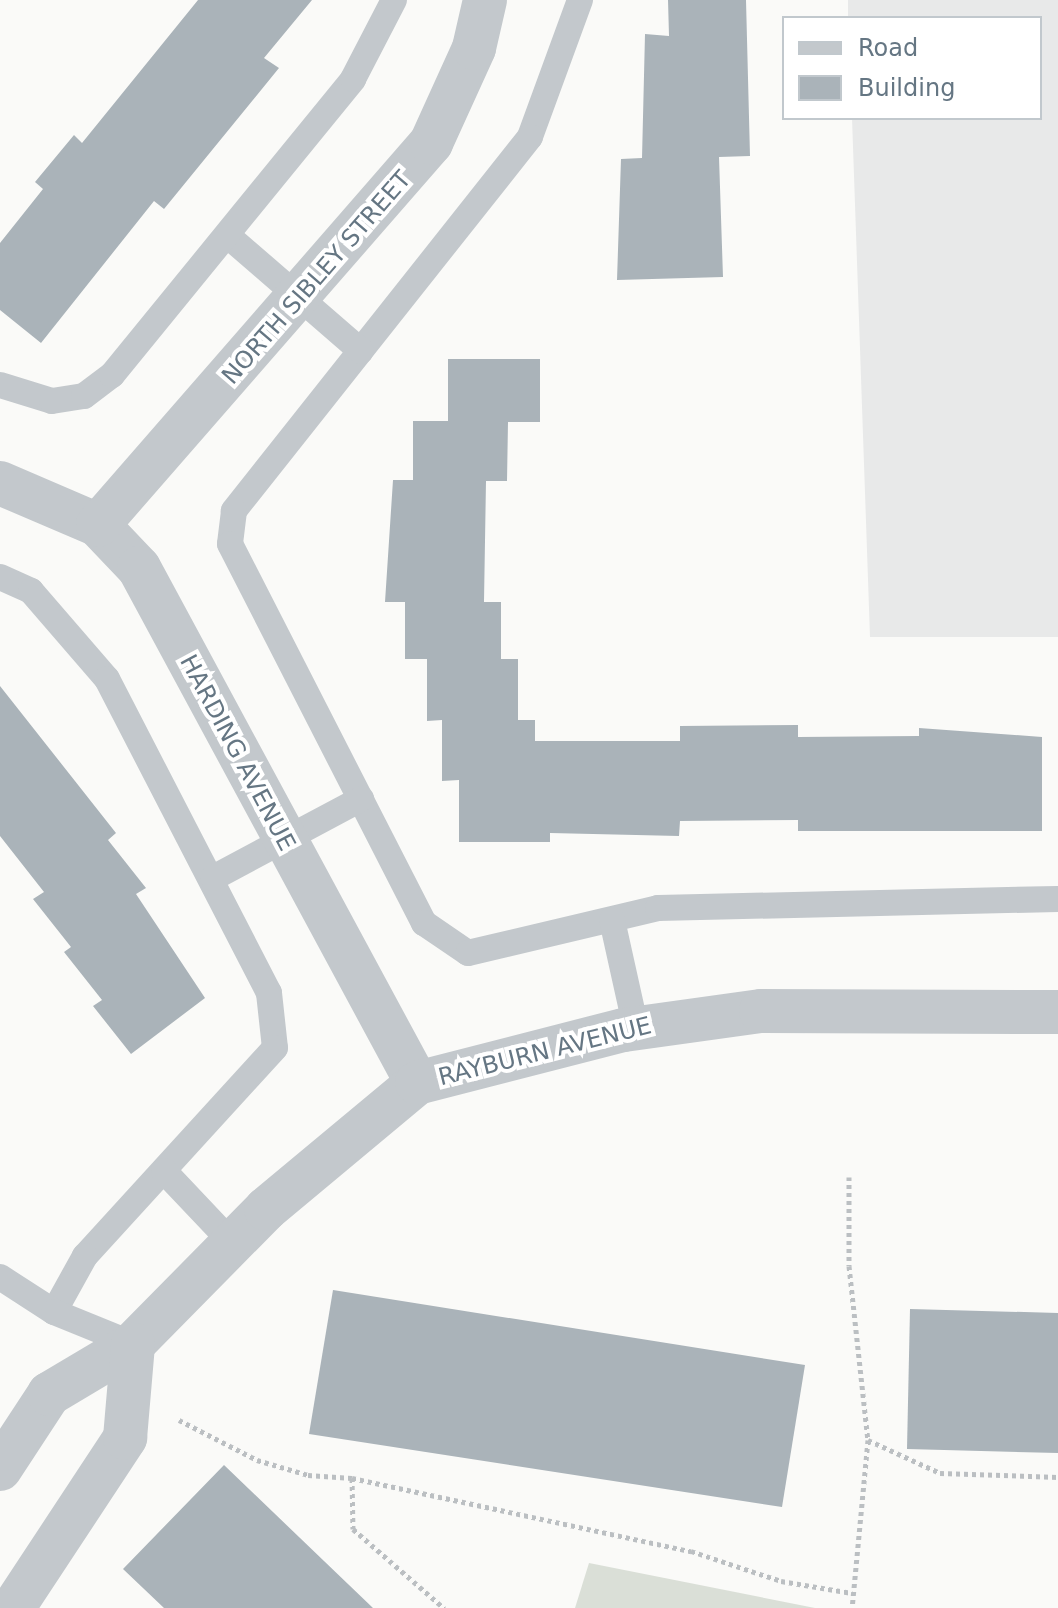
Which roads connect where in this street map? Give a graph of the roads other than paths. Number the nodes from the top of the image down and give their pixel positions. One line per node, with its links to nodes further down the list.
1 (394, 0): 4 (lane)
2 (485, 0): 5 (street, NORTH SIBLEY STREET)
3 (580, 0): 6 (lane)
4 (227, 235): 5 (lane); 7 (lane)
5 (301, 299): 6 (lane); 9 (street, NORTH SIBLEY STREET)
6 (361, 351): 11 (lane)
7 (0, 385)
8 (0, 483): 9 (street, HARDING AVENUE)
9 (98, 525): 12 (street, HARDING AVENUE)
10 (0, 577): 13 (lane)
11 (361, 799): 12 (lane); 15 (lane)
12 (283, 841): 13 (lane); 18 (street, HARDING AVENUE)
13 (213, 878): 19 (lane)
14 (1058, 899): 15 (lane)
15 (612, 920): 17 (lane)
16 (1058, 1012): 17 (street, RAYBURN AVENUE)
17 (636, 1028): 18 (street, RAYBURN AVENUE)
18 (417, 1083): 20 (street, RAYBURN AVENUE)
19 (164, 1171): 20 (lane); 22 (lane)
20 (232, 1243): 23 (street, RAYBURN AVENUE)
21 (0, 1277): 22 (lane)
22 (54, 1312): 23 (lane)
23 (131, 1363): 24 (street, RAYBURN AVENUE); 25 (street)
24 (0, 1469)
25 (13, 1608)

